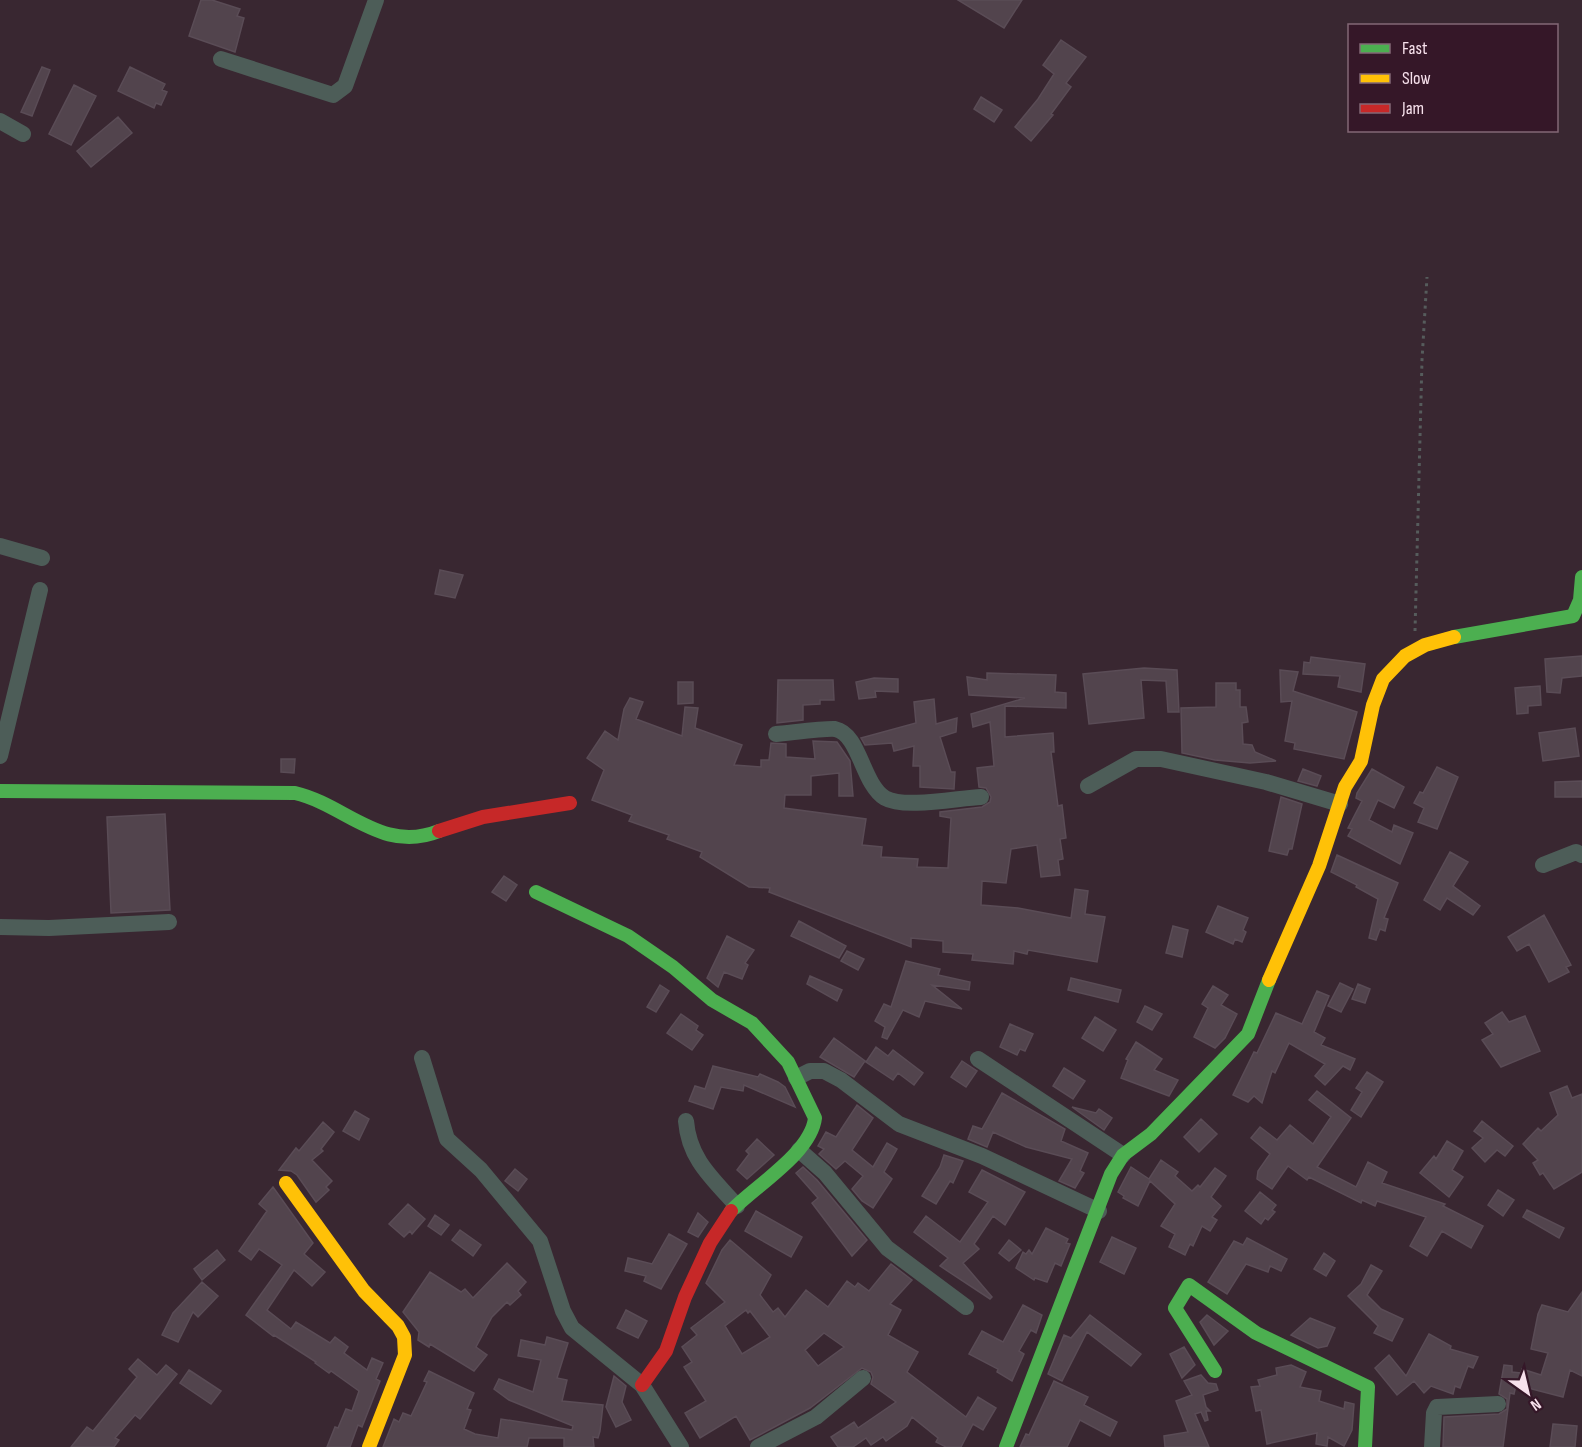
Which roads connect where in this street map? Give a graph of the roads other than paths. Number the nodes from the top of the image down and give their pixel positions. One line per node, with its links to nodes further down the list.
1 (376, 0): 2 (street)
2 (221, 59)
3 (0, 121): 4 (street)
4 (23, 134)
5 (0, 546): 6 (street)
6 (42, 558)
7 (1582, 577): 15 (street)
8 (40, 590): 10 (street)
9 (776, 734): 13 (street)
10 (0, 756)
11 (1088, 786): 15 (street)
12 (0, 791): 14 (street)
13 (981, 797)
14 (570, 803)
15 (1340, 804): 26 (street)
16 (1582, 855): 17 (street)
17 (1544, 865)
18 (536, 892): 23 (street)
19 (168, 922): 20 (street)
20 (0, 927)
21 (422, 1058): 33 (street)
22 (978, 1059): 26 (street)
23 (796, 1078): 25 (street); 29 (street)
24 (686, 1121): 28 (street)
25 (799, 1150): 28 (street); 30 (street)
26 (1123, 1155): 29 (street)
27 (286, 1183): 35 (street)
28 (737, 1206): 33 (street)
29 (1099, 1211): 38 (street)
30 (966, 1307)
31 (1215, 1371): 39 (street)
32 (863, 1377): 37 (street)
33 (642, 1385): 36 (street)
34 (1498, 1404): 40 (street)
35 (369, 1447)
36 (681, 1447)
37 (758, 1447)
38 (1006, 1447)
39 (1365, 1447)
40 (1432, 1447)

